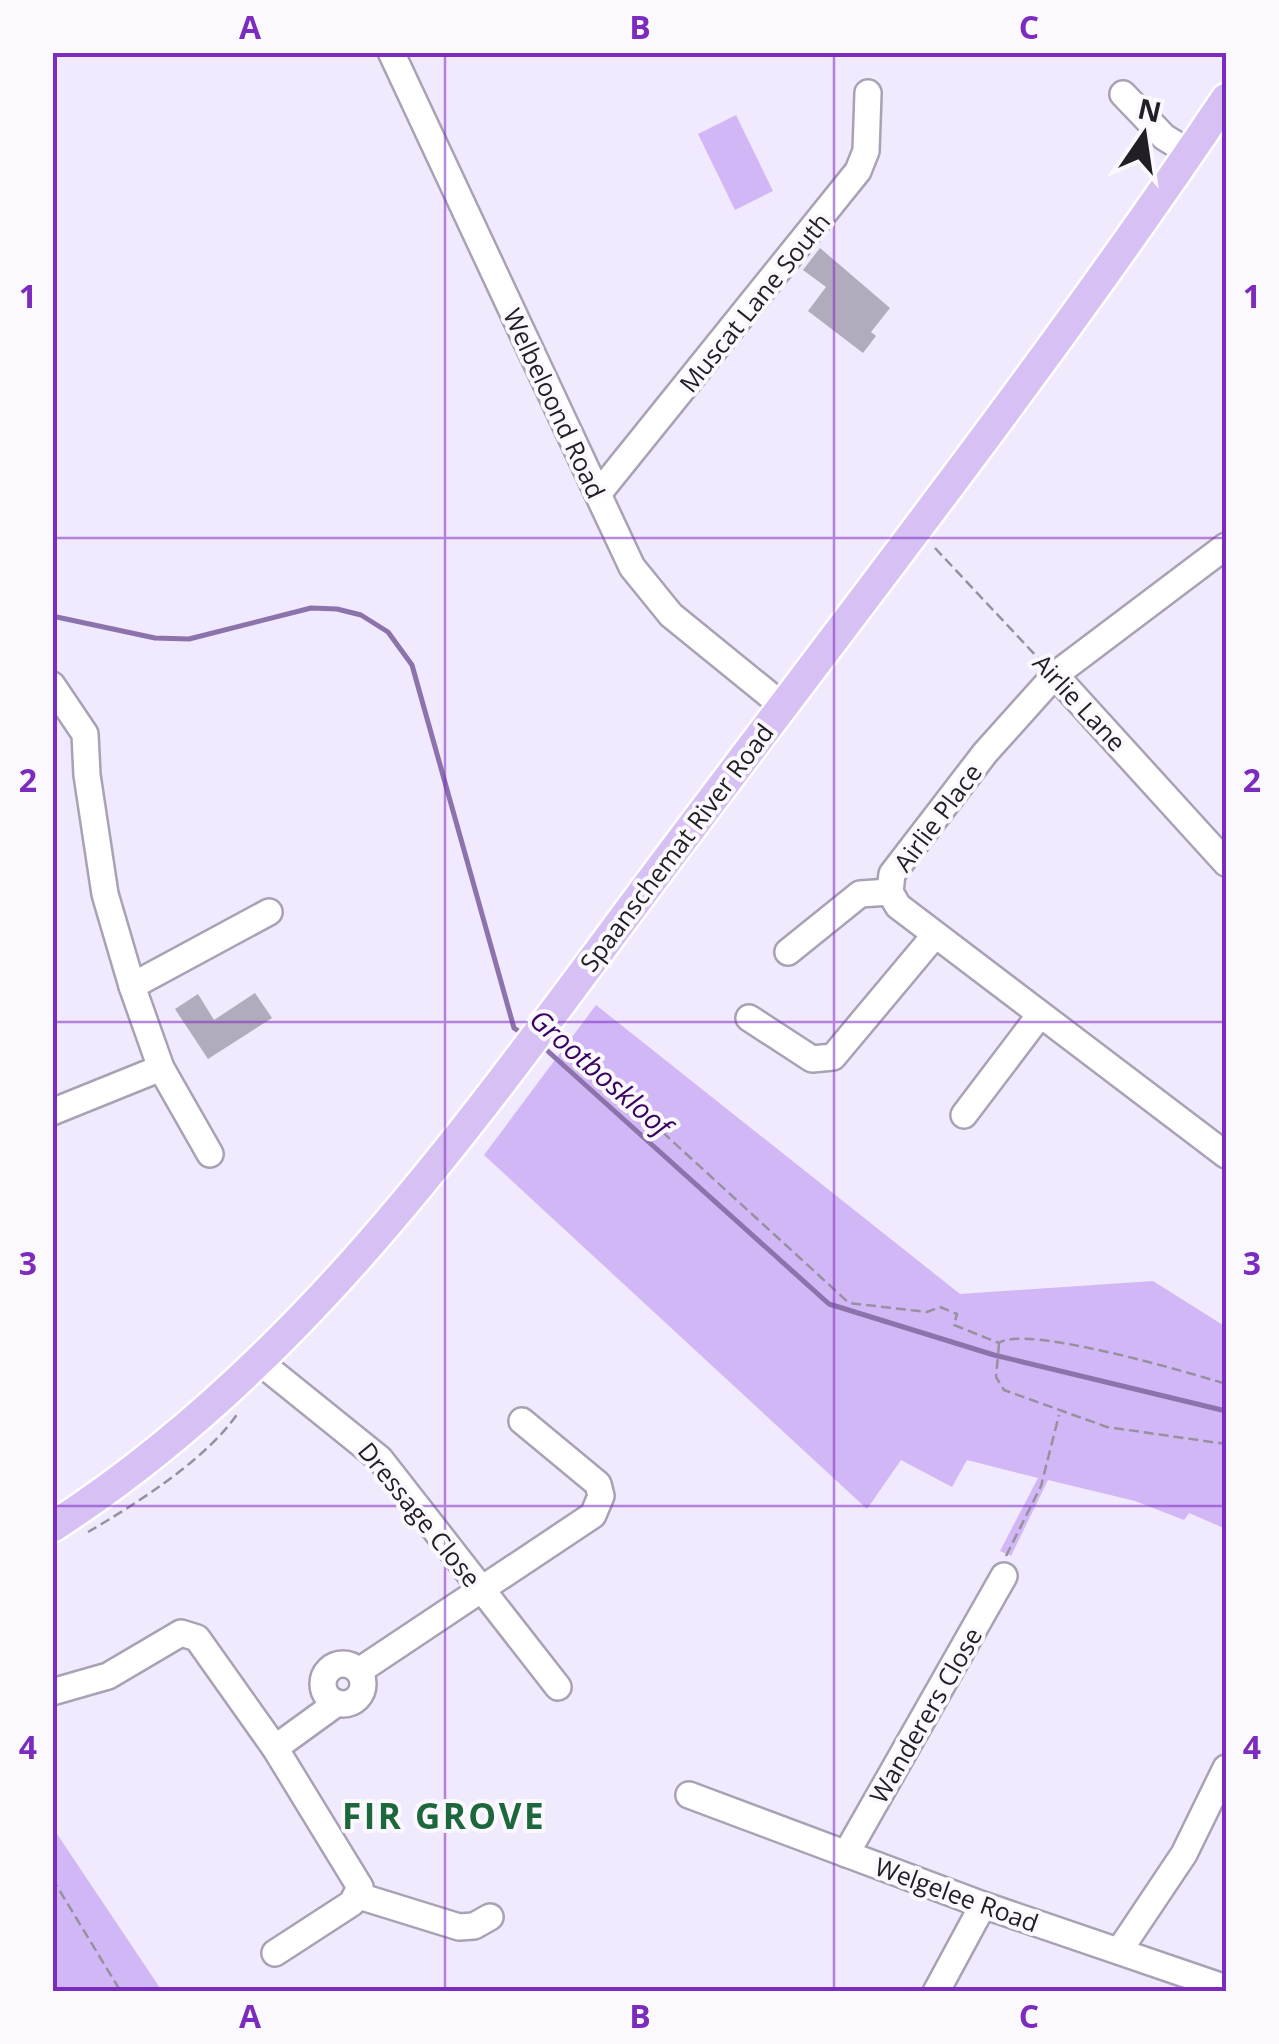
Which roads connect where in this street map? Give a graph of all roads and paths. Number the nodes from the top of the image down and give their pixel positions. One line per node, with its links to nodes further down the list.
1 (391, 52): 6 (street, Welbeloond Road)
2 (868, 93): 6 (street, Muscat Lane South)
3 (1123, 94): 5 (street)
4 (1226, 99): 5 (main road, Spaanschemat River Road)
5 (1190, 152): 11 (main road, Spaanschemat River Road)
6 (598, 494): 11 (street, Welbeloond Road)
7 (931, 543): 9 (path, Airlie Lane)
8 (1226, 546): 9 (street, Airlie Place)
9 (1055, 676): 12 (street, Airlie Lane); 13 (street, Airlie Place)
10 (52, 685): 17 (street)
11 (783, 706): 20 (main road, Spaanschemat River Road)
12 (1226, 864)
13 (890, 892): 15 (street, Airlie Place); 16 (street)
14 (269, 912): 17 (street)
15 (936, 935): 18 (street, Airlie Place); 19 (street)
16 (788, 952)
17 (132, 986): 21 (street)
18 (1039, 1016): 23 (street); 25 (street, Airlie Place)
19 (749, 1018)
20 (538, 1036): 26 (path); 27 (main road, Spaanschemat River Road)
21 (161, 1068): 22 (street); 24 (street)
22 (52, 1112)
23 (964, 1115)
24 (210, 1154)
25 (1226, 1155)
26 (999, 1342): 28 (path); 29 (path)
27 (261, 1363): 32 (main road, Spaanschemat River Road); 34 (street, Dressage Close)
28 (1226, 1384)
29 (1060, 1413): 31 (path); 33 (path)
30 (522, 1422): 34 (street)
31 (1226, 1444)
32 (52, 1527)
33 (1004, 1576): 40 (street, Wanderers Close)
34 (481, 1589): 35 (street, Dressage Close); 37 (street)
35 (558, 1687)
36 (52, 1692): 37 (street)
37 (275, 1748): 42 (street)
38 (1226, 1768): 45 (street)
39 (689, 1794): 40 (street, Welgelee Road)
40 (846, 1854): 43 (street, Welgelee Road)
41 (52, 1878): 48 (path)
42 (359, 1896): 44 (street); 46 (street)
43 (983, 1905): 45 (street, Welgelee Road); 49 (street)
44 (490, 1916)
45 (1118, 1951): 47 (street, Welgelee Road)
46 (276, 1953)
47 (1226, 1988)
48 (120, 1992)
49 (936, 1992)

